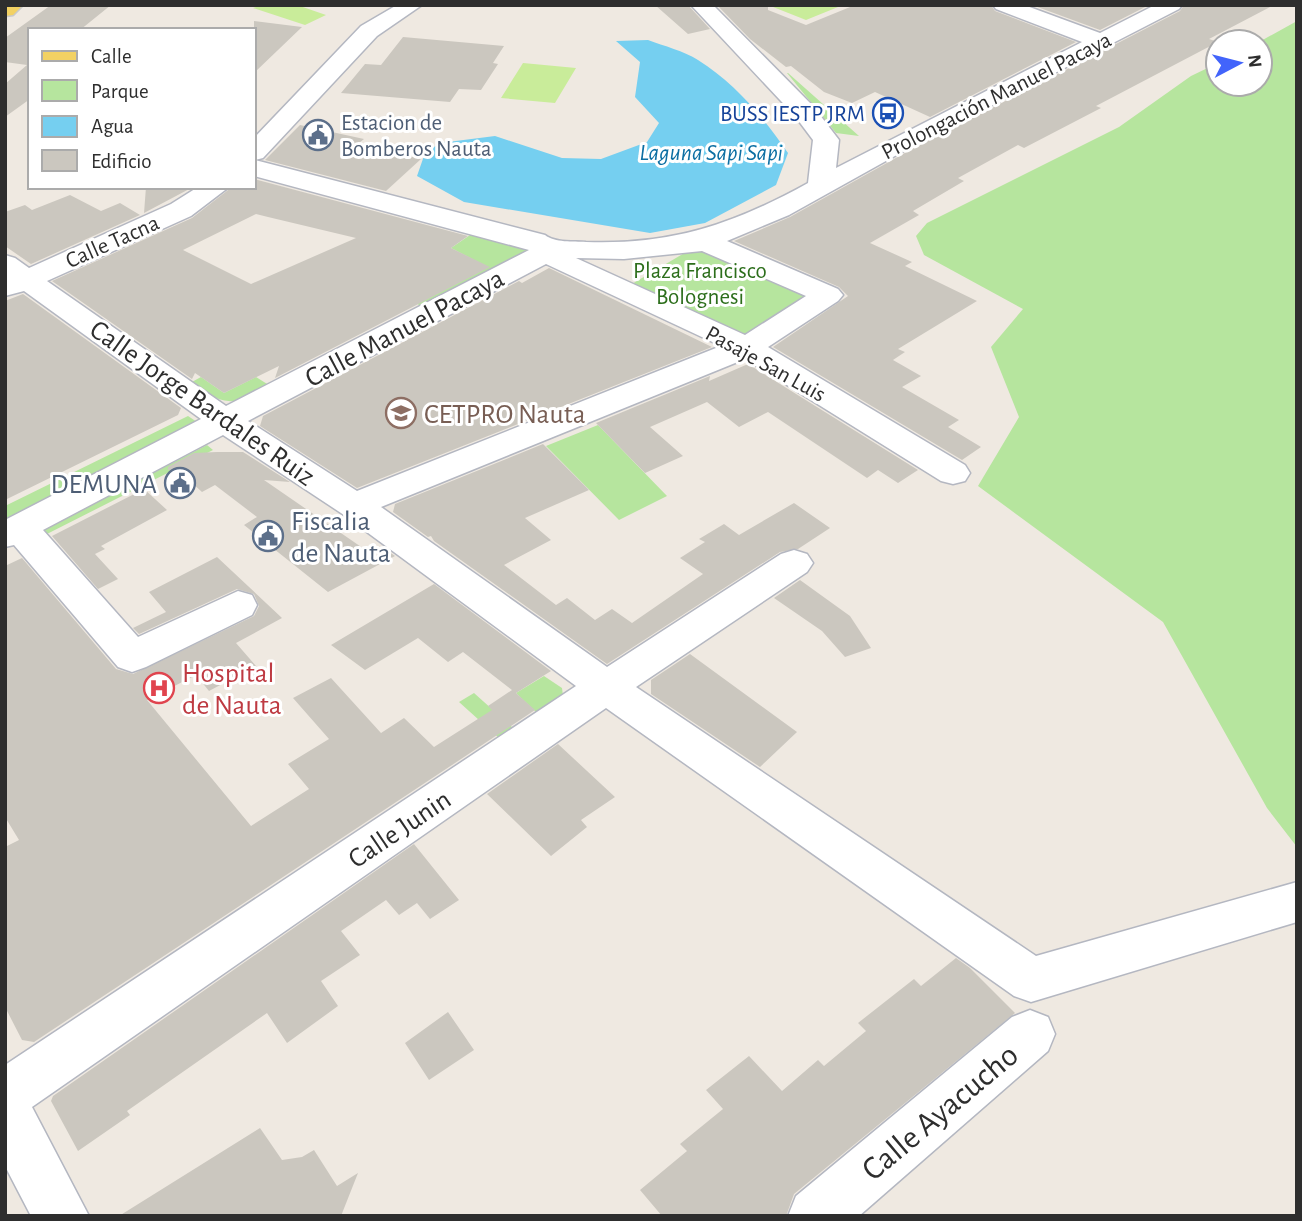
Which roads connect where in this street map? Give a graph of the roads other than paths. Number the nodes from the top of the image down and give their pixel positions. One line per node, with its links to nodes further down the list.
1 (13, 5): 6 (main road)
2 (412, 5): 10 (street)
3 (701, 5): 8 (street)
4 (1003, 5): 7 (street)
5 (1172, 5): 7 (street, Prolongación Manuel Pacaya)
6 (5, 10)
7 (1101, 41): 9 (street, Prolongación Manuel Pacaya)
8 (826, 140): 9 (street); 12 (street)
9 (892, 147): 12 (street, Prolongación Manuel Pacaya)
10 (256, 151)
11 (256, 169): 15 (street, Pasaje San Luis)
12 (821, 186): 14 (street, Calle Manuel Pacaya)
13 (213, 189): 16 (street, Calle Tacna)
14 (701, 240): 15 (street, Calle Manuel Pacaya); 17 (street); 18 (street)
15 (550, 250): 17 (street, Pasaje San Luis); 19 (street, Calle Manuel Pacaya)
16 (13, 277): 19 (street, Calle Jorge Bardales Ruiz)
17 (614, 287): 18 (street, Pasaje San Luis)
18 (747, 347): 20 (street, Pasaje San Luis); 21 (street)
19 (226, 421): 21 (street, Calle Jorge Bardales Ruiz); 22 (street, Calle Manuel Pacaya)
20 (953, 472)
21 (354, 505): 25 (street, Calle Jorge Bardales Ruiz)
22 (13, 531): 24 (street)
23 (794, 563): 25 (street, Calle Junin)
24 (238, 605)
25 (606, 687): 26 (street, Calle Jorge Bardales Ruiz); 28 (street, Calle Junin)
26 (1297, 902)
27 (1030, 1034): 30 (street, Calle Ayacucho)
28 (5, 1095)
29 (5, 1111): 31 (street)
30 (822, 1214)
31 (61, 1216)

